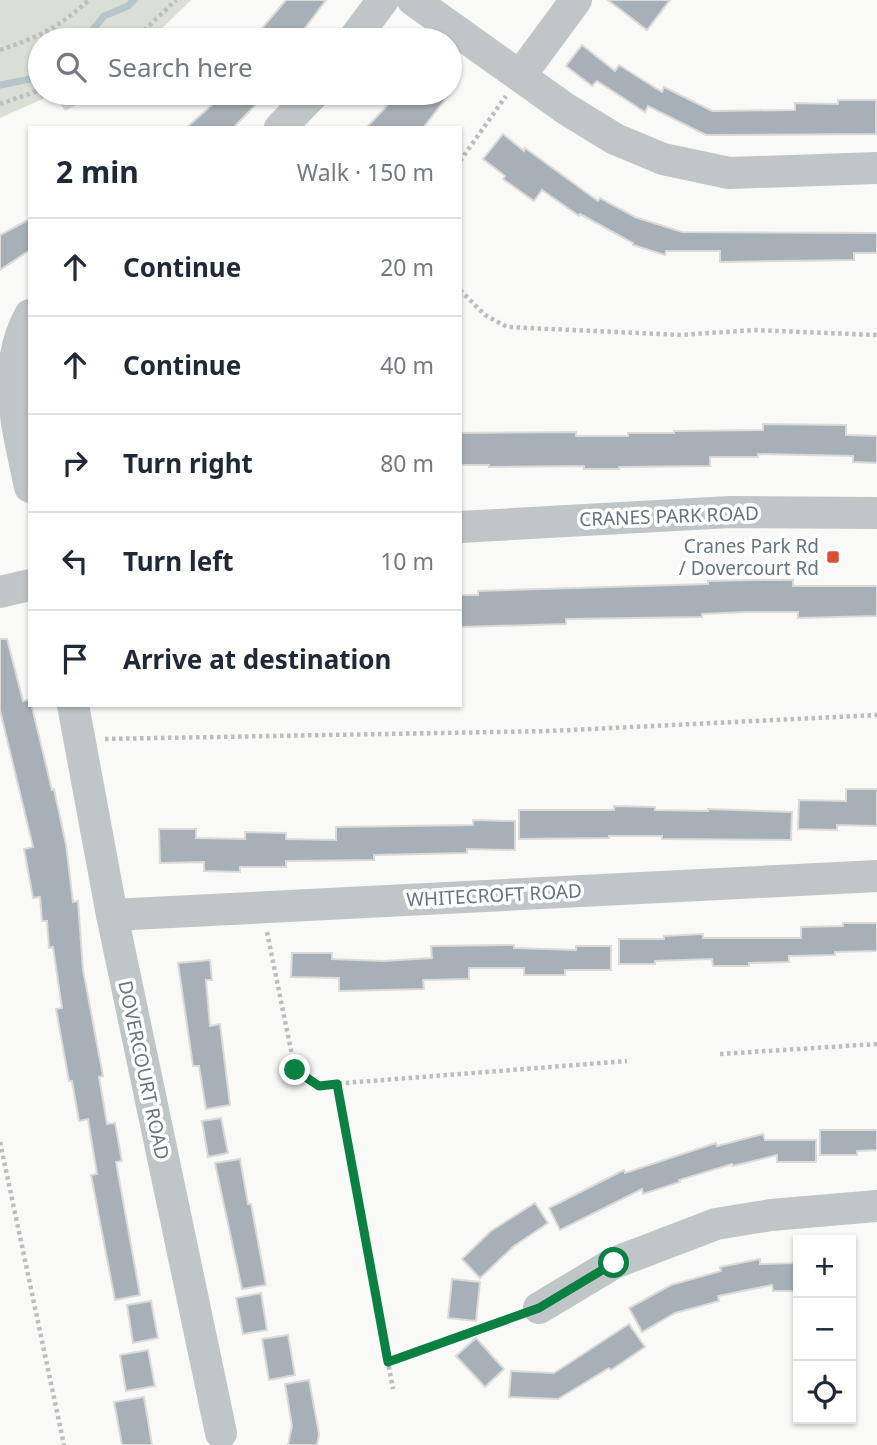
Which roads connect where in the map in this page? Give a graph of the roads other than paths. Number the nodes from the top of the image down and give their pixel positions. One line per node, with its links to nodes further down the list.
1 (383, 0): 4 (street)
2 (413, 0): 5 (street)
3 (576, 0): 7 (street)
4 (362, 28)
5 (452, 28)
6 (462, 35): 7 (street)
7 (520, 76): 10 (street)
8 (302, 105): 9 (street)
9 (282, 126)
10 (877, 168)
11 (28, 318): 12 (street)
12 (22, 418): 13 (street)
13 (28, 470)
14 (877, 513): 15 (street, CRANES PARK ROAD)
15 (462, 527)
16 (28, 585): 17 (street)
17 (0, 592)
18 (73, 707): 20 (street, DOVERCOURT ROAD)
19 (877, 876): 20 (street, WHITECROFT ROAD)
20 (112, 915): 23 (street, DOVERCOURT ROAD)
21 (877, 1206): 22 (street)
22 (539, 1308)
23 (221, 1433)

